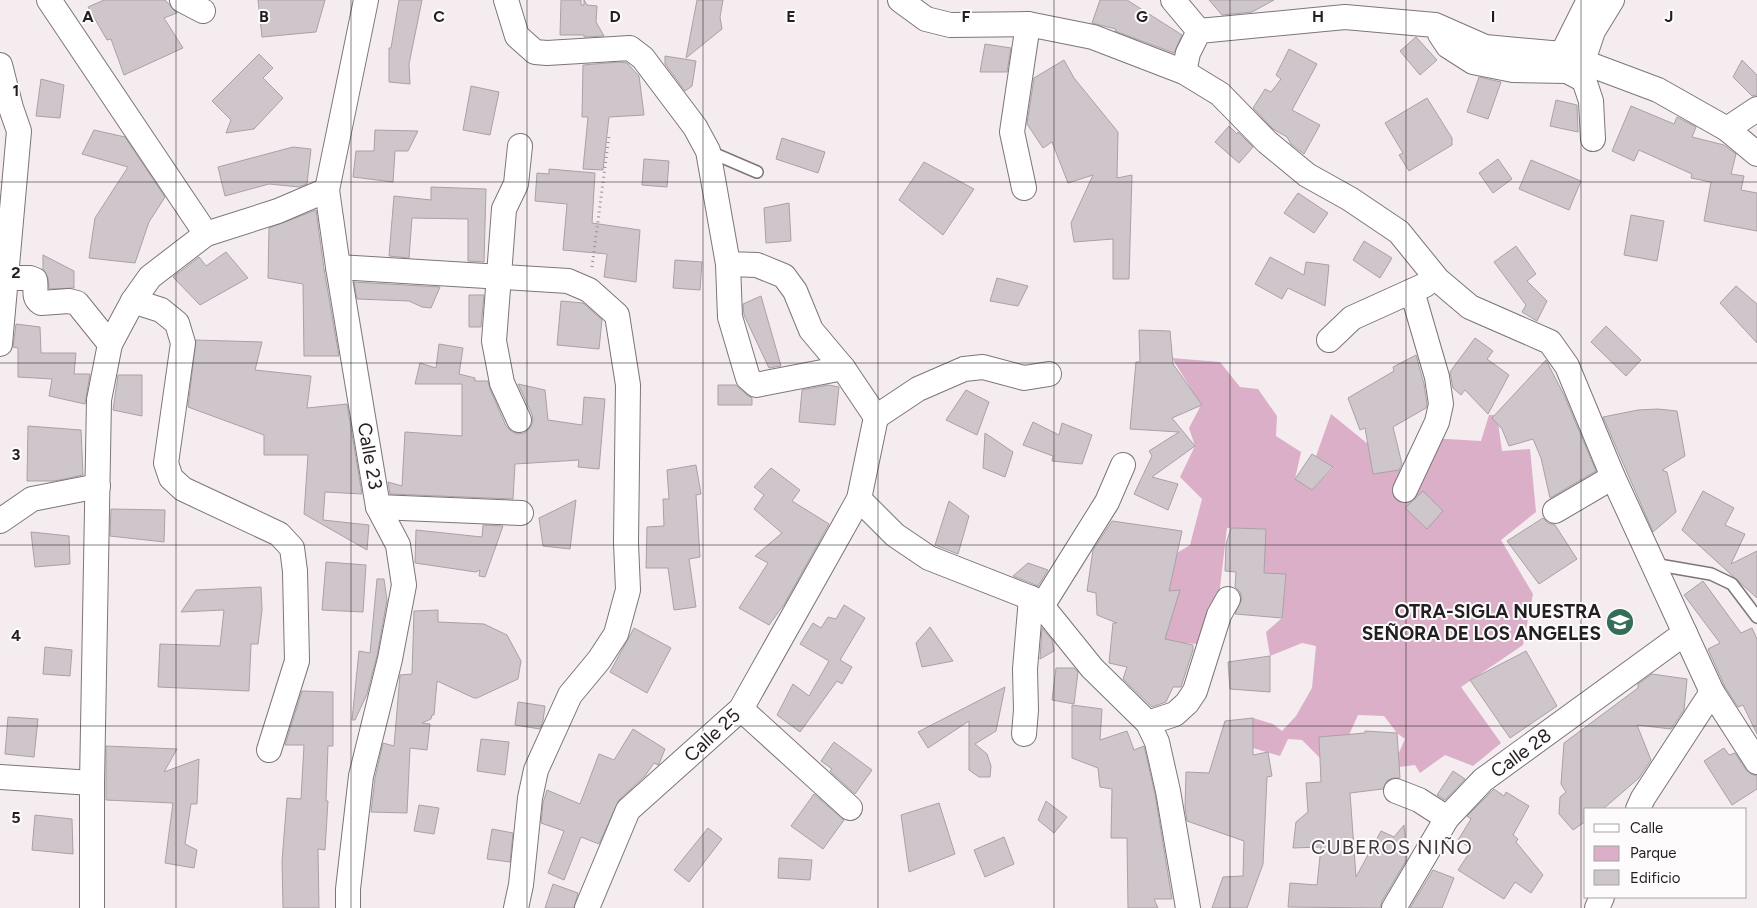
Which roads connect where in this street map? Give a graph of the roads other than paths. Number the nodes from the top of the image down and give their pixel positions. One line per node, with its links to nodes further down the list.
1 (49, 0): 27 (street)
2 (182, 0): 10 (street)
3 (366, 0): 26 (street, Calle 23)
4 (506, 0): 22 (street)
5 (900, 0): 11 (street)
6 (1173, 0): 13 (street)
7 (1589, 0): 14 (street)
8 (1612, 0): 14 (street)
9 (1350, 9): 12 (street); 13 (street)
10 (203, 12)
11 (1028, 24): 16 (street); 25 (street)
12 (1435, 25): 14 (street); 20 (street)
13 (1199, 30): 16 (street)
14 (1572, 57): 19 (street)
15 (0, 64): 18 (street)
16 (1184, 72): 32 (street)
17 (1757, 109): 19 (street)
18 (5, 110): 31 (street)
19 (1727, 129): 23 (street)
20 (1593, 139)
21 (520, 146): 30 (street)
22 (708, 151): 24 (lane); 28 (street)
23 (1757, 154)
24 (757, 172)
25 (1024, 188)
26 (327, 190): 27 (street); 29 (street, Calle 23)
27 (206, 234): 34 (street)
28 (728, 264): 38 (street); 38 (street)
29 (338, 267): 30 (street); 47 (street, Calle 23)
30 (498, 276): 41 (street); 70 (street)
31 (6, 278): 36 (street); 37 (street)
32 (1438, 280): 33 (street); 43 (street)
33 (1412, 291): 35 (street); 45 (street)
34 (133, 301): 37 (street); 60 (street)
35 (1329, 340)
36 (0, 344)
37 (110, 344): 44 (street)
38 (843, 368): 40 (street)
39 (1048, 374): 40 (street)
40 (876, 418): 46 (street, Calle 25)
41 (519, 420)
42 (1123, 465): 53 (street)
43 (1613, 476): 48 (street); 51 (street)
44 (98, 486): 50 (street); 63 (street)
45 (1404, 490)
46 (859, 500): 53 (street); 57 (street, Calle 25)
47 (378, 507): 49 (street); 69 (street, Calle 23)
48 (1555, 511)
49 (521, 513)
50 (0, 521)
51 (1653, 564): 54 (lane); 55 (street)
52 (1228, 600): 58 (street)
53 (1037, 602): 58 (street); 59 (street)
54 (1757, 617)
55 (1685, 633): 56 (street); 67 (street, Calle 28)
56 (1712, 692): 61 (street); 66 (street)
57 (741, 709): 65 (street); 71 (street, Calle 25)
58 (1148, 723): 72 (street)
59 (1024, 734)
60 (269, 750)
61 (1757, 762)
62 (0, 777): 63 (street)
63 (92, 783): 68 (street)
64 (1396, 791): 67 (street)
65 (850, 808)
66 (1638, 808)
67 (1447, 818): 73 (street, Calle 28)
68 (92, 908)
69 (348, 908)
70 (516, 908)
71 (587, 908)
72 (1188, 908)
73 (1394, 908)

